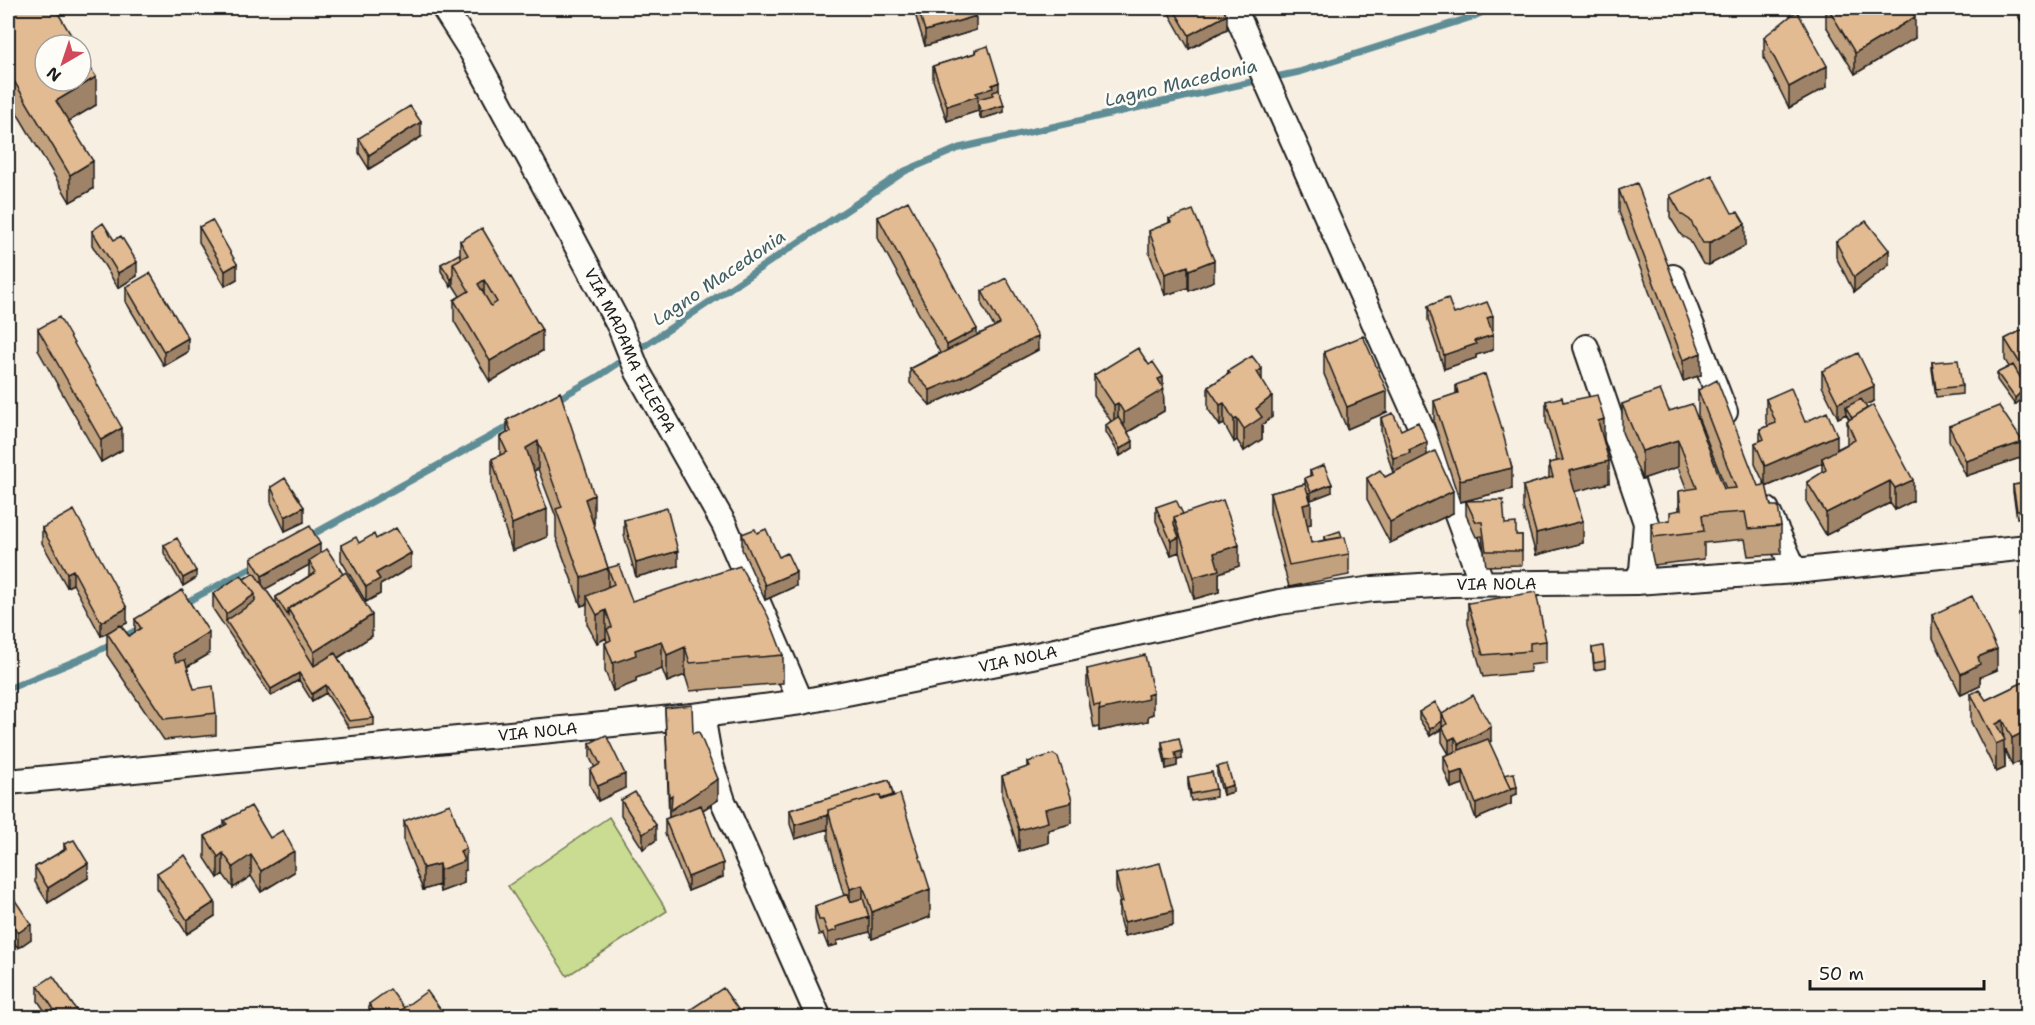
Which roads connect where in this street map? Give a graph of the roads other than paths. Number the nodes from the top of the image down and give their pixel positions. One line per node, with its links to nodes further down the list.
1 (444, 8): 11 (street, VIA MADAMA FILEPPA)
2 (1234, 8): 10 (street)
3 (1673, 276): 5 (street)
4 (1586, 347): 9 (street)
5 (1734, 435)
6 (1756, 486): 8 (street)
7 (2028, 547): 8 (street, VIA NOLA)
8 (1795, 571): 9 (street, VIA NOLA)
9 (1636, 582): 10 (street, VIA NOLA)
10 (1482, 583): 11 (street, VIA NOLA)
11 (801, 702): 12 (street, VIA NOLA)
12 (702, 715): 13 (street, VIA NOLA); 14 (street)
13 (8, 782)
14 (819, 1017)

